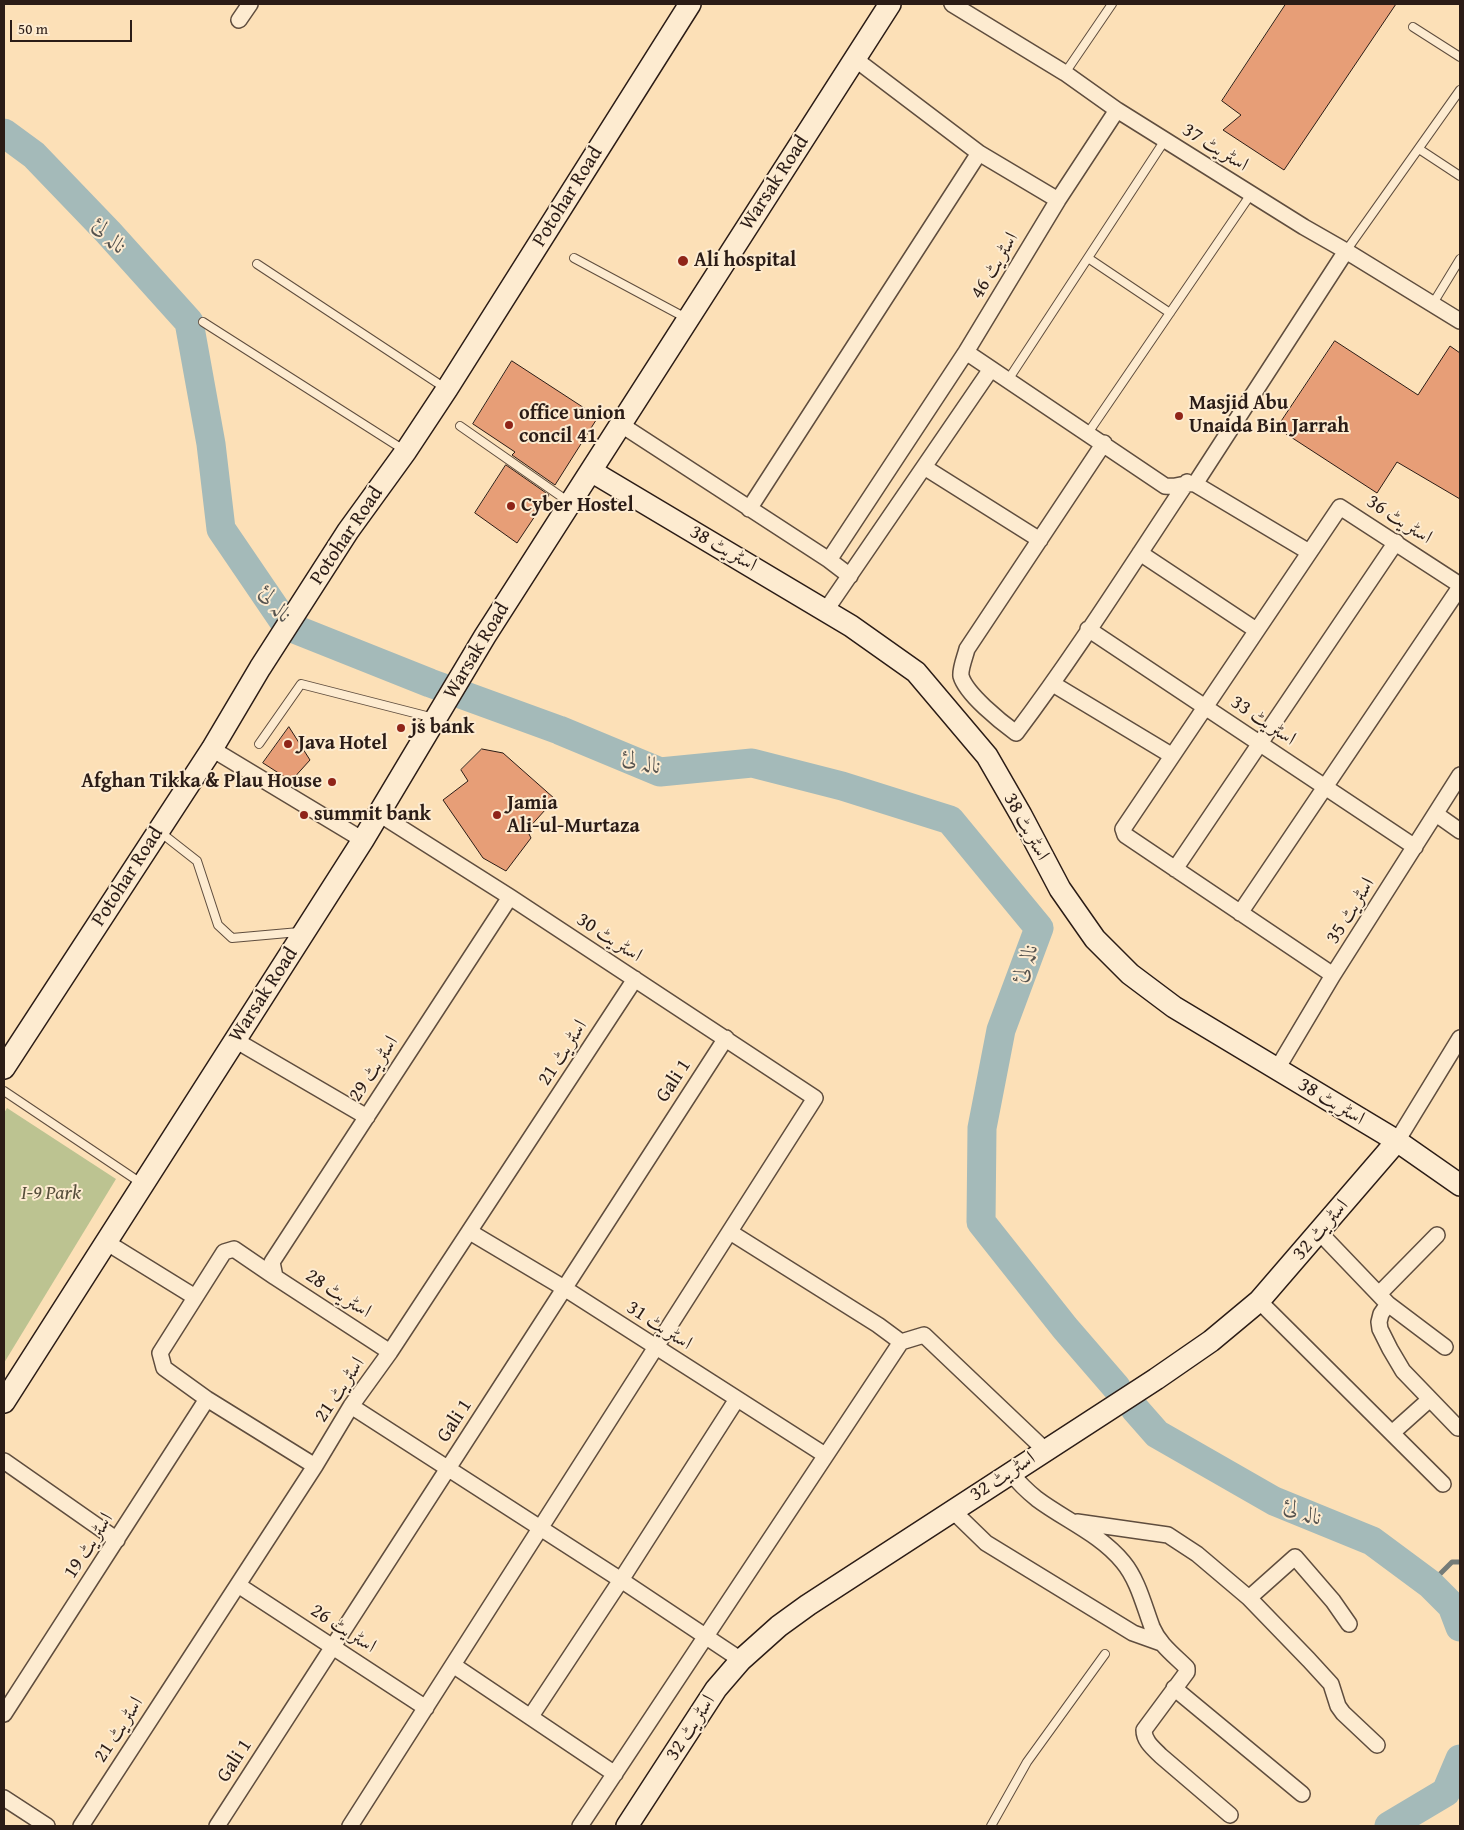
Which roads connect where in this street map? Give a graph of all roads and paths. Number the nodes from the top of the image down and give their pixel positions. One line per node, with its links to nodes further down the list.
1 (250, 4): 6 (street)
2 (690, 4): 32 (street, Potohar Road)
3 (890, 4): 9 (street, Warsak Road)
4 (952, 4): 10 (street, اسٹریٹ 37)
5 (1112, 4): 10 (lane)
6 (239, 20)
7 (1413, 27): 8 (lane)
8 (1460, 57)
9 (855, 59): 15 (street); 26 (street, Warsak Road)
10 (1065, 73): 12 (street, اسٹریٹ 37)
11 (1460, 90): 14 (lane)
12 (1117, 110): 13 (street, اسٹریٹ 37); 18 (street, اسٹریٹ 46)
13 (1165, 140): 17 (street, اسٹریٹ 37); 21 (lane)
14 (1419, 149): 16 (lane); 19 (lane)
15 (979, 153): 18 (street); 42 (street)
16 (1460, 176)
17 (1251, 194): 19 (street, اسٹریٹ 37); 25 (lane)
18 (1058, 200): 29 (street, اسٹریٹ 46)
19 (1346, 250): 24 (street, اسٹریٹ 37); 40 (street)
20 (574, 258): 26 (lane)
21 (1088, 258): 25 (lane); 31 (lane)
22 (1460, 260): 24 (lane)
23 (257, 264): 32 (lane)
24 (1432, 304): 27 (street, اسٹریٹ 37)
25 (1170, 313): 35 (lane)
26 (688, 319): 33 (street, Warsak Road)
27 (1460, 321)
28 (203, 322): 37 (lane)
29 (966, 352): 30 (street); 47 (street, اسٹریٹ 46)
30 (991, 369): 31 (street); 38 (street)
31 (1008, 380): 35 (street)
32 (447, 389): 37 (street, Potohar Road)
33 (620, 424): 39 (street, Warsak Road); 42 (street)
34 (460, 426): 41 (lane)
35 (1088, 433): 36 (street)
36 (1104, 443): 40 (street); 43 (street)
37 (406, 451): 58 (street, Potohar Road)
38 (924, 467): 43 (street); 48 (street)
39 (590, 471): 41 (street, Warsak Road); 50 (street, اسٹریٹ 38)
40 (1191, 483): 45 (street); 46 (street)
41 (570, 503): 55 (street, Warsak Road)
42 (749, 509): 47 (street)
43 (1040, 540): 53 (street)
44 (1396, 542): 45 (street, اسٹریٹ 36); 49 (street, اسٹریٹ 36); 56 (street)
45 (1309, 552): 52 (street)
46 (1140, 553): 51 (street); 52 (street)
47 (829, 560): 48 (street)
48 (850, 576): 50 (street)
49 (1460, 586): 61 (street)
50 (826, 610): 78 (street, اسٹریٹ 38)
51 (1088, 629): 53 (street); 54 (street, اسٹریٹ 33)
52 (1256, 630): 54 (street)
53 (1053, 684): 59 (street)
54 (1205, 706): 56 (street, اسٹریٹ 33); 59 (street)
55 (439, 713): 57 (lane); 62 (street, Warsak Road)
56 (1260, 743): 61 (street, اسٹریٹ 33); 68 (street)
57 (260, 744)
58 (212, 749): 64 (street, Potohar Road); 66 (street)
59 (1172, 755): 68 (street)
60 (1460, 775): 63 (street, اسٹریٹ 35)
61 (1325, 786): 67 (street, اسٹریٹ 33); 70 (street)
62 (379, 814): 66 (street, Warsak Road); 69 (street, اسٹریٹ 30)
63 (1436, 814): 65 (street); 67 (street, اسٹریٹ 35)
64 (158, 831): 71 (lane); 77 (street, Potohar Road)
65 (1460, 831)
66 (363, 840): 71 (street, Warsak Road)
67 (1415, 847): 72 (street, اسٹریٹ 35)
68 (1175, 869): 70 (street)
69 (510, 897): 73 (street, اسٹریٹ 30); 80 (street, اسٹریٹ 29)
70 (1240, 913): 72 (street)
71 (305, 932): 76 (street, Warsak Road)
72 (1334, 975): 78 (street, اسٹریٹ 35)
73 (635, 979): 74 (street, اسٹریٹ 30); 84 (street, اسٹریٹ 21)
74 (726, 1038): 85 (street, اسٹریٹ 30); 90 (street, Gali 1)
75 (1460, 1038): 81 (street)
76 (235, 1040): 80 (street); 82 (street, Warsak Road)
77 (4, 1068)
78 (1277, 1069): 81 (street, اسٹریٹ 38)
79 (4, 1091): 82 (lane)
80 (366, 1117): 89 (street, اسٹریٹ 29)
81 (1396, 1141): 83 (street, اسٹریٹ 38); 86 (street, اسٹریٹ 32)
82 (143, 1184): 88 (street, Warsak Road)
83 (1460, 1185)
84 (470, 1232): 90 (street, اسٹریٹ 31); 97 (street, اسٹریٹ 21)
85 (730, 1232): 94 (street); 95 (street)
86 (1320, 1233): 92 (street); 93 (street, اسٹریٹ 32)
87 (1436, 1234): 92 (street)
88 (106, 1242): 91 (street); 101 (street, Warsak Road)
89 (274, 1269): 91 (street, اسٹریٹ 28); 97 (street, اسٹریٹ 28)
90 (564, 1288): 95 (street, اسٹریٹ 31); 109 (street, Gali 1)
91 (196, 1297): 98 (street)
92 (1383, 1299): 96 (street); 100 (street)
93 (1259, 1302): 104 (street); 105 (street, اسٹریٹ 32)
94 (901, 1342): 105 (street); 106 (street)
95 (655, 1348): 99 (street, اسٹریٹ 31); 114 (street)
96 (1445, 1348)
97 (390, 1352): 102 (street, اسٹریٹ 21)
98 (207, 1399): 108 (street); 115 (street, اسٹریٹ 19)
99 (737, 1399): 106 (street, اسٹریٹ 31); 116 (street)
100 (1430, 1399): 103 (street); 104 (street)
101 (4, 1402)
102 (351, 1406): 108 (street, اسٹریٹ 21); 109 (street)
103 (1458, 1428)
104 (1392, 1433): 111 (street)
105 (1045, 1450): 110 (street, اسٹریٹ 32)
106 (826, 1455): 120 (street)
107 (4, 1461): 115 (street)
108 (315, 1466): 117 (street, اسٹریٹ 21)
109 (448, 1468): 114 (street); 122 (street, Gali 1)
110 (1010, 1472): 112 (street, اسٹریٹ 32); 113 (street)
111 (1443, 1484)
112 (952, 1510): 121 (street); 124 (street, اسٹریٹ 32)
113 (1071, 1520): 118 (street); 121 (street)
114 (540, 1528): 116 (street); 125 (street)
115 (117, 1540): 128 (street, اسٹریٹ 19)
116 (621, 1580): 120 (street); 129 (street)
117 (238, 1584): 122 (street, اسٹریٹ 26); 136 (street, اسٹریٹ 21)
118 (1249, 1598): 119 (street); 130 (street)
119 (1349, 1624)
120 (705, 1636): 124 (street); 131 (street)
121 (1161, 1643): 126 (street)
122 (333, 1647): 127 (street, اسٹریٹ 26); 137 (street, Gali 1)
123 (1105, 1654): 141 (lane)
124 (741, 1660): 140 (street, اسٹریٹ 32)
125 (453, 1665): 127 (street); 129 (street)
126 (1174, 1688): 132 (street); 134 (street)
127 (426, 1708): 138 (street)
128 (4, 1714)
129 (531, 1716): 131 (street)
130 (1377, 1744)
131 (615, 1774): 139 (street)
132 (1302, 1794)
133 (4, 1798): 135 (street)
134 (1230, 1815)
135 (47, 1826)
136 (81, 1826)
137 (217, 1826)
138 (350, 1826)
139 (580, 1826)
140 (627, 1826)
141 (991, 1826)

